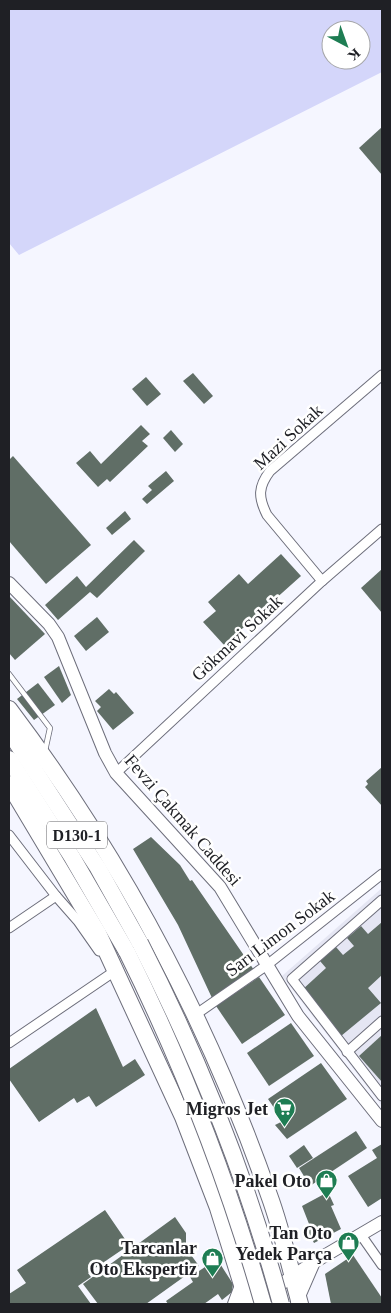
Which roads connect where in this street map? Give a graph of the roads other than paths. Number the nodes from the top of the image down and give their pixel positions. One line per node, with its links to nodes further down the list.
1 (382, 375): 3 (street, Mazi Sokak)
2 (382, 529): 3 (street, Gökmavi Sokak)
3 (322, 581): 10 (street, Gökmavi Sokak)
4 (9, 583): 10 (street, Fevzi Çakmak Caddesi)
5 (9, 674): 8 (lane)
6 (9, 709): 8 (highway)
7 (9, 731): 17 (highway, D130-1)
8 (44, 757): 20 (highway)
9 (9, 759): 17 (highway, D130-1)
10 (116, 773): 18 (street, Fevzi Çakmak Caddesi)
11 (9, 784): 22 (highway)
12 (9, 835): 14 (street)
13 (382, 874): 18 (street, Sarı Limon Sokak)
14 (56, 896): 16 (street); 19 (street)
15 (382, 900): 24 (street)
16 (9, 928)
17 (133, 948): 36 (highway, D130-1, bridge); 37 (highway, D130-1, bridge)
18 (267, 965): 20 (street, Sarı Limon Sokak); 26 (street, Fevzi Çakmak Caddesi)
19 (112, 973): 22 (street); 23 (street)
20 (195, 1015): 31 (highway)
21 (382, 1021): 24 (street)
22 (140, 1024): 32 (highway)
23 (9, 1043)
24 (347, 1052): 25 (street)
25 (382, 1096)
26 (382, 1121)
27 (382, 1222): 28 (street)
28 (362, 1235): 29 (street); 30 (street)
29 (314, 1262): 31 (street); 33 (street)
30 (382, 1265)
31 (292, 1276): 33 (highway); 35 (street)
32 (242, 1283): 34 (street); 35 (highway)
33 (297, 1302)
34 (234, 1304)
35 (249, 1304)
36 (263, 1304)
37 (281, 1304)

